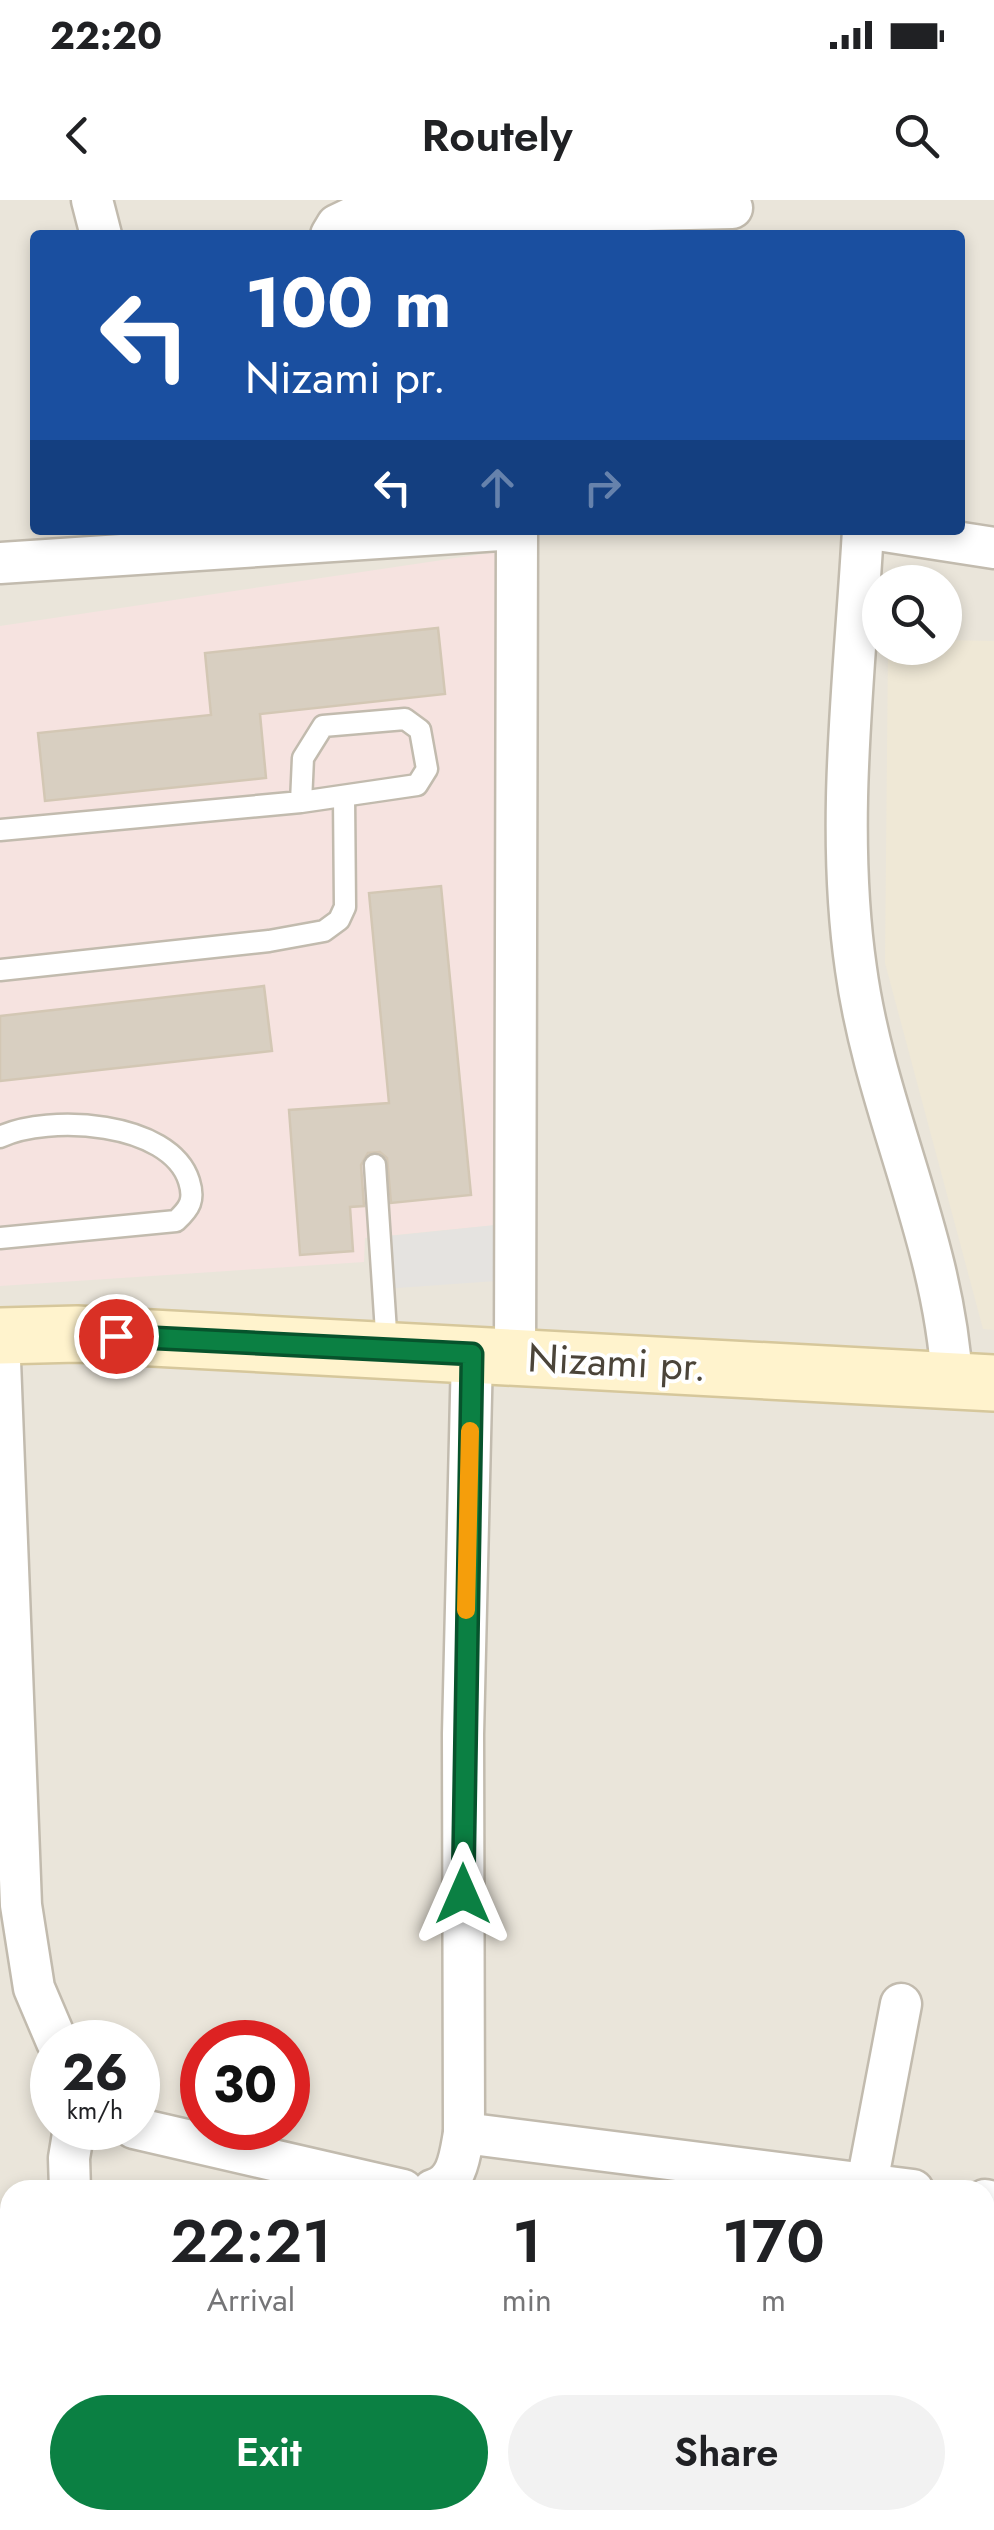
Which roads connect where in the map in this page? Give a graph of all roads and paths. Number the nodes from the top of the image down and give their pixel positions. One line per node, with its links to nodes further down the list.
1 (92, 200): 4 (street)
2 (732, 208): 3 (street)
3 (666, 222): 5 (street)
4 (100, 230)
5 (334, 230)
6 (339, 535): 10 (street)
7 (518, 535): 22 (street)
8 (862, 535): 24 (street)
9 (910, 535): 11 (street)
10 (178, 540): 12 (street)
11 (994, 548)
12 (0, 563)
13 (344, 796): 14 (lane); 14 (lane); 16 (lane)
14 (302, 802): 15 (lane)
15 (0, 830)
16 (0, 970)
17 (0, 1137): 19 (lane)
18 (375, 1165): 21 (lane)
19 (0, 1238)
20 (0, 1336): 21 (street, Nizami pr.)
21 (388, 1350): 22 (street, Nizami pr.)
22 (493, 1355): 24 (street, Nizami pr.); 27 (street)
23 (0, 1361): 26 (street)
24 (973, 1382)
25 (901, 2004): 34 (street)
26 (48, 2020)
27 (464, 2133): 32 (street); 33 (street)
28 (160, 2134): 31 (street)
29 (70, 2150): 30 (street)
30 (70, 2180)
31 (360, 2180)
32 (448, 2180)
33 (843, 2180)
34 (868, 2180)

